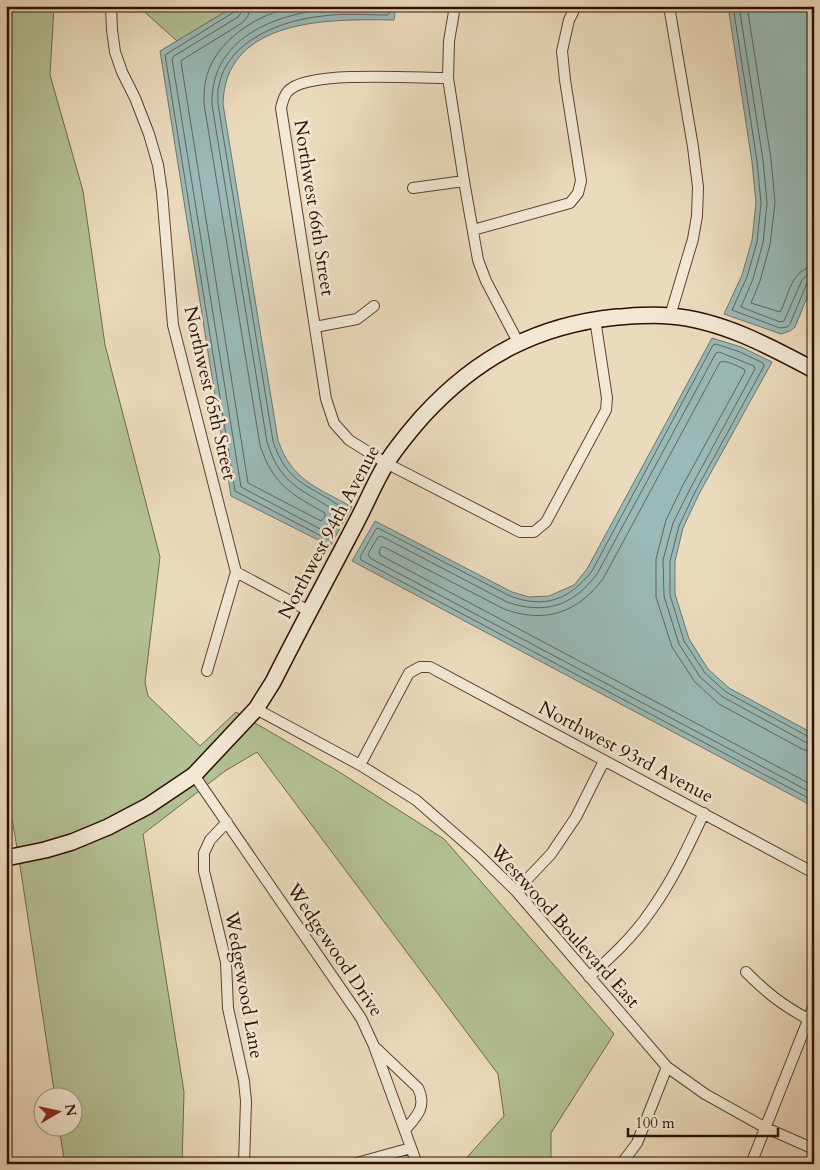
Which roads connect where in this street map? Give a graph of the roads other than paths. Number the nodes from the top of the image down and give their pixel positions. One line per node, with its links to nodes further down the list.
1 (111, 6): 16 (street, Northwest 65th Street)
2 (455, 6): 5 (street)
3 (576, 6): 8 (street)
4 (669, 6): 10 (street)
5 (448, 78): 6 (street); 12 (street, Northwest 66th Street)
6 (464, 181): 7 (street); 8 (street)
7 (413, 188)
8 (473, 230): 13 (street)
9 (374, 306): 12 (street)
10 (670, 316): 11 (street, Northwest 94th Avenue); 14 (street, Northwest 94th Avenue)
11 (595, 319): 13 (street, Northwest 94th Avenue); 15 (street, Northwest 66th Street)
12 (315, 327): 15 (street, Northwest 66th Street)
13 (518, 342): 15 (street, Northwest 94th Avenue)
14 (814, 370)
15 (386, 463): 17 (street, Northwest 94th Avenue)
16 (236, 572): 17 (street); 18 (street)
17 (309, 612): 19 (street, Northwest 94th Avenue)
18 (207, 671)
19 (256, 709): 21 (street, Westwood Boulevard East); 22 (street, Northwest 94th Avenue)
20 (604, 761): 21 (street, Northwest 93rd Avenue); 23 (street, Northwest 93rd Avenue); 27 (street)
21 (360, 765): 27 (street, Westwood Boulevard East)
22 (194, 775): 24 (street, Wedgewood Drive); 25 (street, Northwest 94th Avenue)
23 (704, 814): 26 (street, Northwest 93rd Avenue); 29 (street)
24 (227, 822): 32 (street, Wedgewood Drive); 39 (street, Wedgewood Lane)
25 (6, 858)
26 (814, 873)
27 (516, 892): 29 (street, Westwood Boulevard East)
28 (746, 972): 31 (street)
29 (589, 978): 33 (street, Westwood Boulevard East)
30 (814, 1005): 31 (street)
31 (808, 1019): 34 (street)
32 (374, 1046): 35 (street, Wedgewood Drive); 35 (street)
33 (667, 1067): 34 (street, Westwood Boulevard East); 38 (street)
34 (764, 1127): 37 (street, Westwood Boulevard East); 42 (street)
35 (405, 1130): 36 (street, Wedgewood Drive)
36 (412, 1148): 40 (street); 41 (street, Wedgewood Drive)
37 (814, 1149)
38 (622, 1163)
39 (244, 1164)
40 (353, 1164)
41 (417, 1164)
42 (750, 1164)

